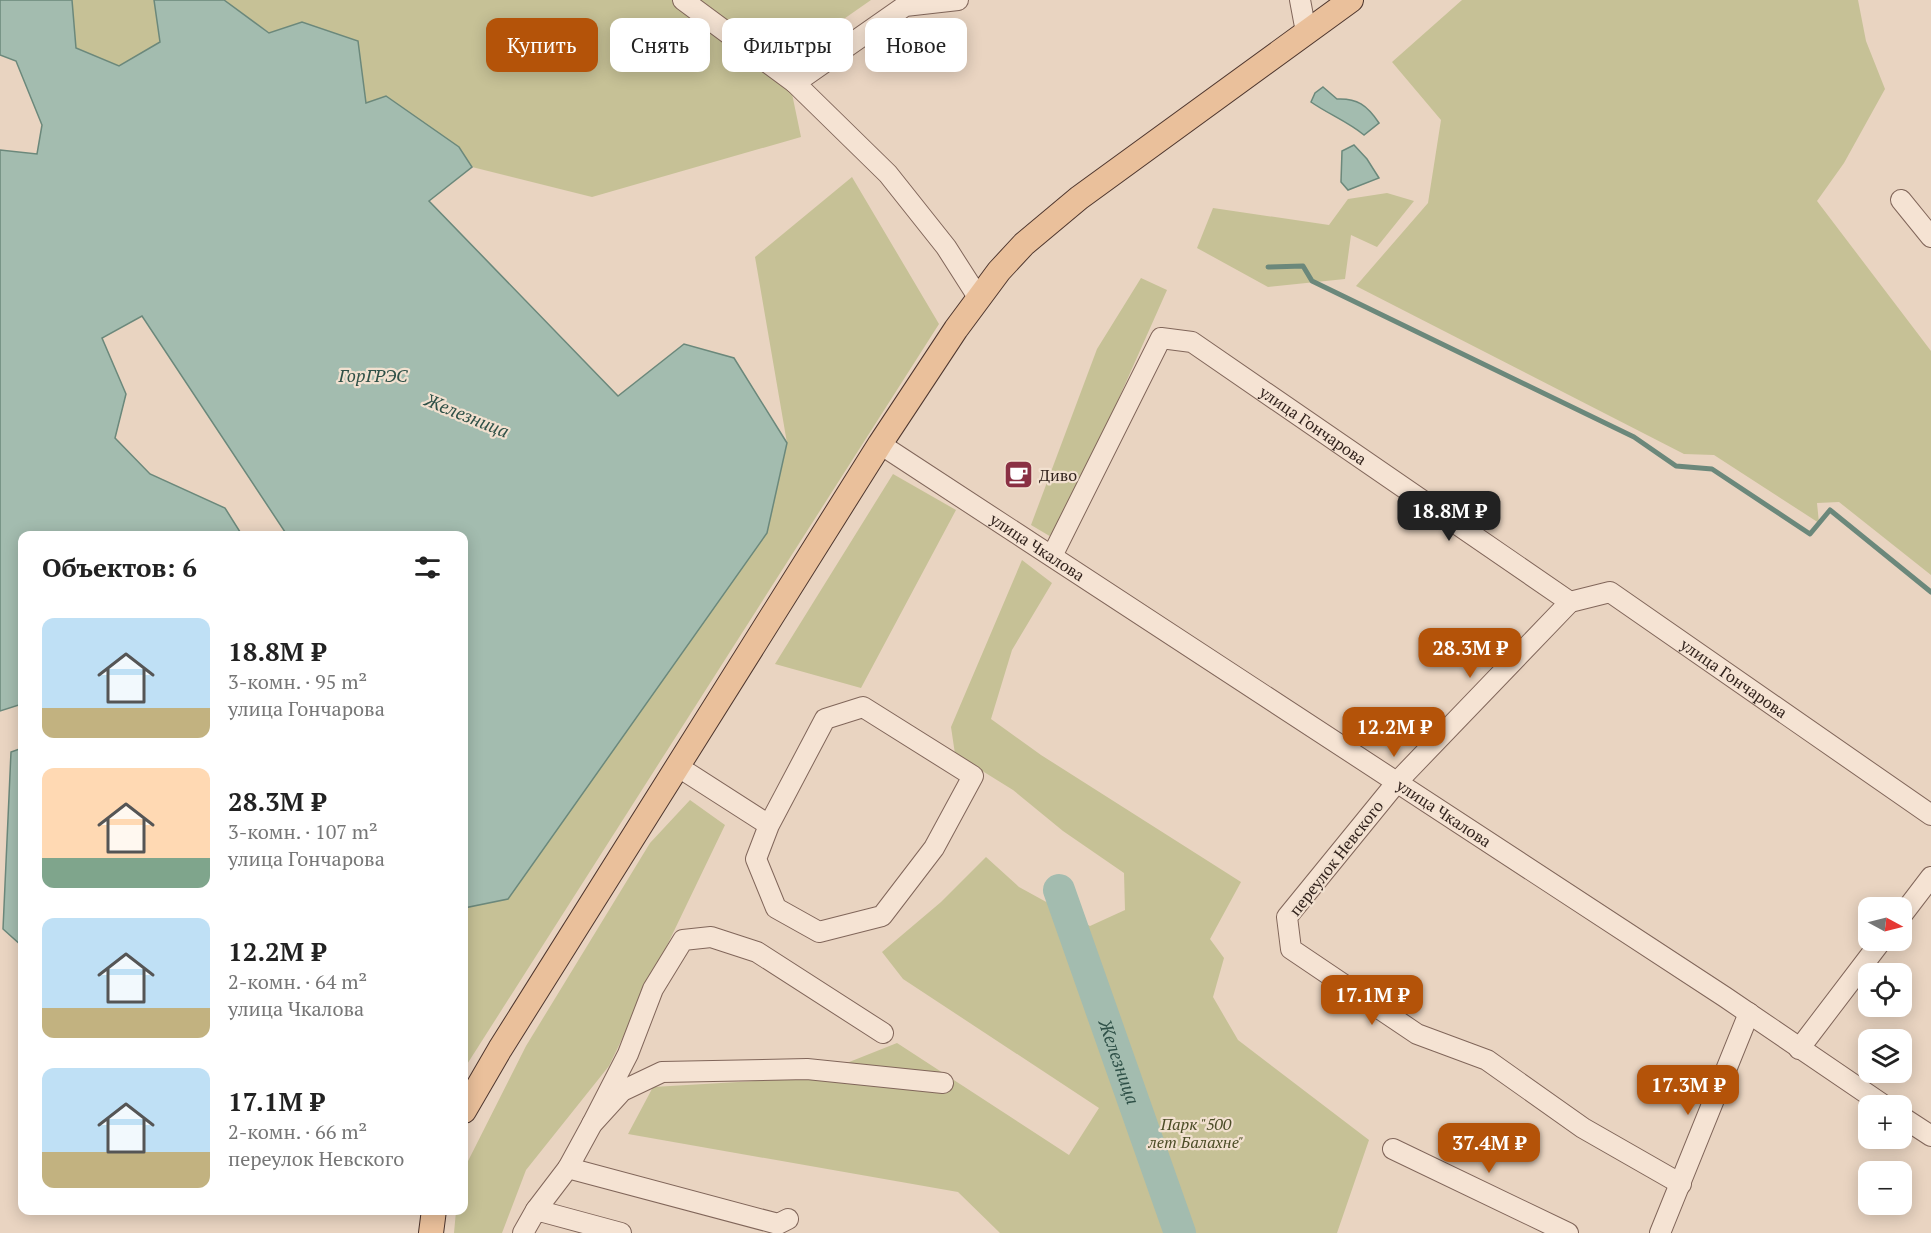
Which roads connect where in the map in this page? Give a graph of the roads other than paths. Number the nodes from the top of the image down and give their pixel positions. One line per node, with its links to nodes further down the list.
1 (683, 0): 6 (street)
2 (958, 0): 6 (street)
3 (1300, 0): 5 (street)
4 (1351, 0): 5 (main road)
5 (1306, 32): 9 (main road)
6 (795, 84): 9 (street)
7 (1901, 200): 8 (street)
8 (1931, 237)
9 (978, 297): 10 (main road)
10 (880, 444): 11 (street, улица Чкалова); 13 (main road)
11 (1052, 556): 12 (street, улица Гончарова); 14 (street, улица Чкалова)
12 (1570, 602): 14 (street, переулок Невского); 15 (street, улица Гончарова)
13 (677, 766): 16 (street); 25 (main road)
14 (1397, 782): 20 (street, улица Чкалова); 31 (street, переулок Невского)
15 (1931, 815)
16 (769, 825): 16 (street)
17 (1931, 877): 18 (street)
18 (1912, 902)
19 (1874, 951): 22 (street)
20 (1749, 1013): 22 (street, улица Чкалова); 31 (street)
21 (883, 1033): 26 (street)
22 (1799, 1048): 24 (street, улица Чкалова)
23 (943, 1083): 26 (street)
24 (1869, 1095)
25 (468, 1105)
26 (592, 1124): 30 (street)
27 (1912, 1124): 28 (street)
28 (1931, 1136)
29 (1393, 1149): 38 (street)
30 (567, 1168): 32 (street); 34 (street)
31 (1681, 1184): 39 (street)
32 (536, 1210): 36 (street); 37 (street)
33 (433, 1215): 35 (main road)
34 (788, 1219)
35 (430, 1233)
36 (522, 1233)
37 (621, 1233)
38 (1568, 1233)
39 (1660, 1233)

